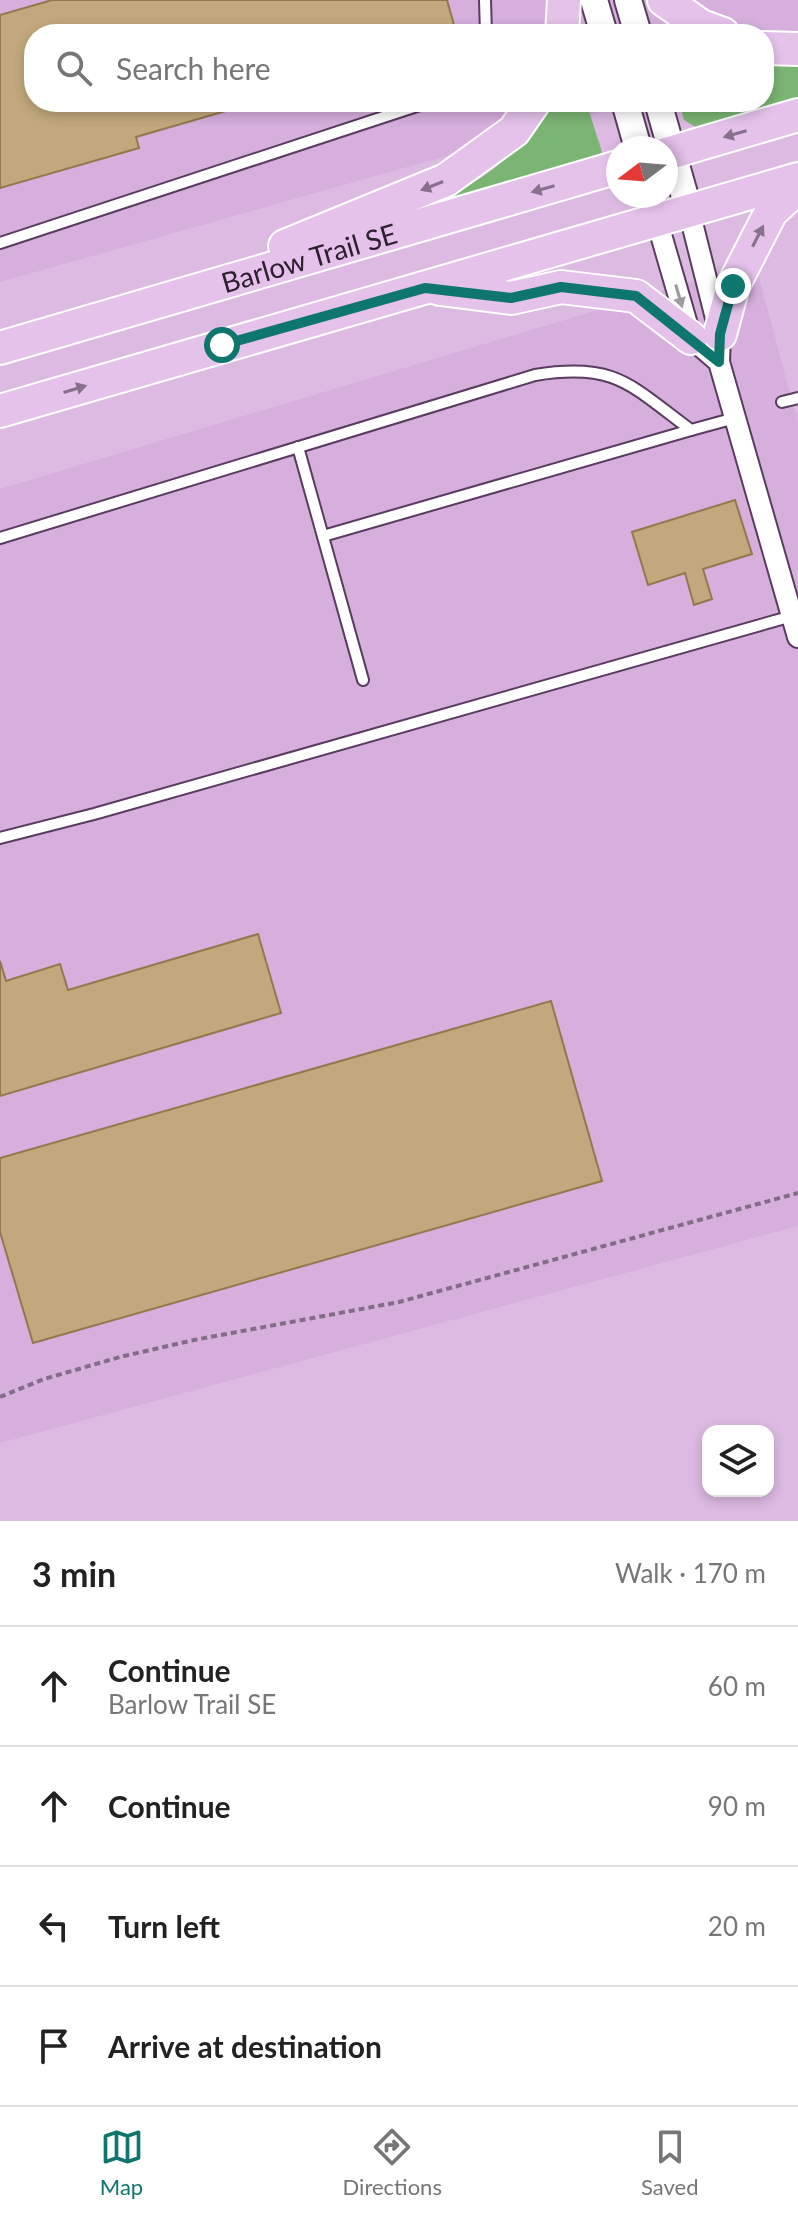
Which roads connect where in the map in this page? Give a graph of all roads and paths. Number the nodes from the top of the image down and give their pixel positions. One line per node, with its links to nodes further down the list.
1 (485, 0): 6 (lane)
2 (564, 0): 7 (main road)
3 (594, 0): 8 (street)
4 (628, 0): 9 (street)
5 (664, 0): 10 (main road)
6 (486, 24)
7 (563, 24)
8 (601, 24)
9 (635, 24)
10 (698, 24)
11 (774, 48): 12 (main road)
12 (798, 49)
13 (399, 112): 27 (lane)
14 (527, 112): 29 (main road, one-way to 29)
15 (628, 112): 18 (street)
16 (660, 112): 19 (street)
17 (798, 115): 20 (main road, one-way to 20)
18 (635, 136)
19 (665, 136)
20 (678, 150)
21 (606, 171): 29 (main road, Barlow Trail SE, one-way to 29)
22 (678, 179): 26 (street)
23 (798, 179): 26 (main road)
24 (798, 187): 30 (main road, one-way to 24)
25 (654, 208): 26 (main road); 28 (main road); 30 (street, one-way to 30)
26 (689, 211): 30 (street)
27 (0, 243)
28 (425, 288): 30 (main road); 34 (main road, one-way to 28)
29 (130, 311): 31 (main road, Barlow Trail SE)
30 (710, 345): 35 (street)
31 (0, 348)
32 (798, 398): 33 (lane)
33 (782, 402)
34 (0, 411)
35 (735, 418): 36 (lane); 40 (street)
36 (691, 430): 37 (lane); 38 (lane)
37 (298, 447): 38 (lane); 39 (lane)
38 (323, 536): 42 (lane)
39 (0, 538)
40 (792, 616): 41 (street); 43 (lane)
41 (798, 637)
42 (363, 680)
43 (0, 838)
44 (798, 1193): 45 (path)
45 (0, 1397)

